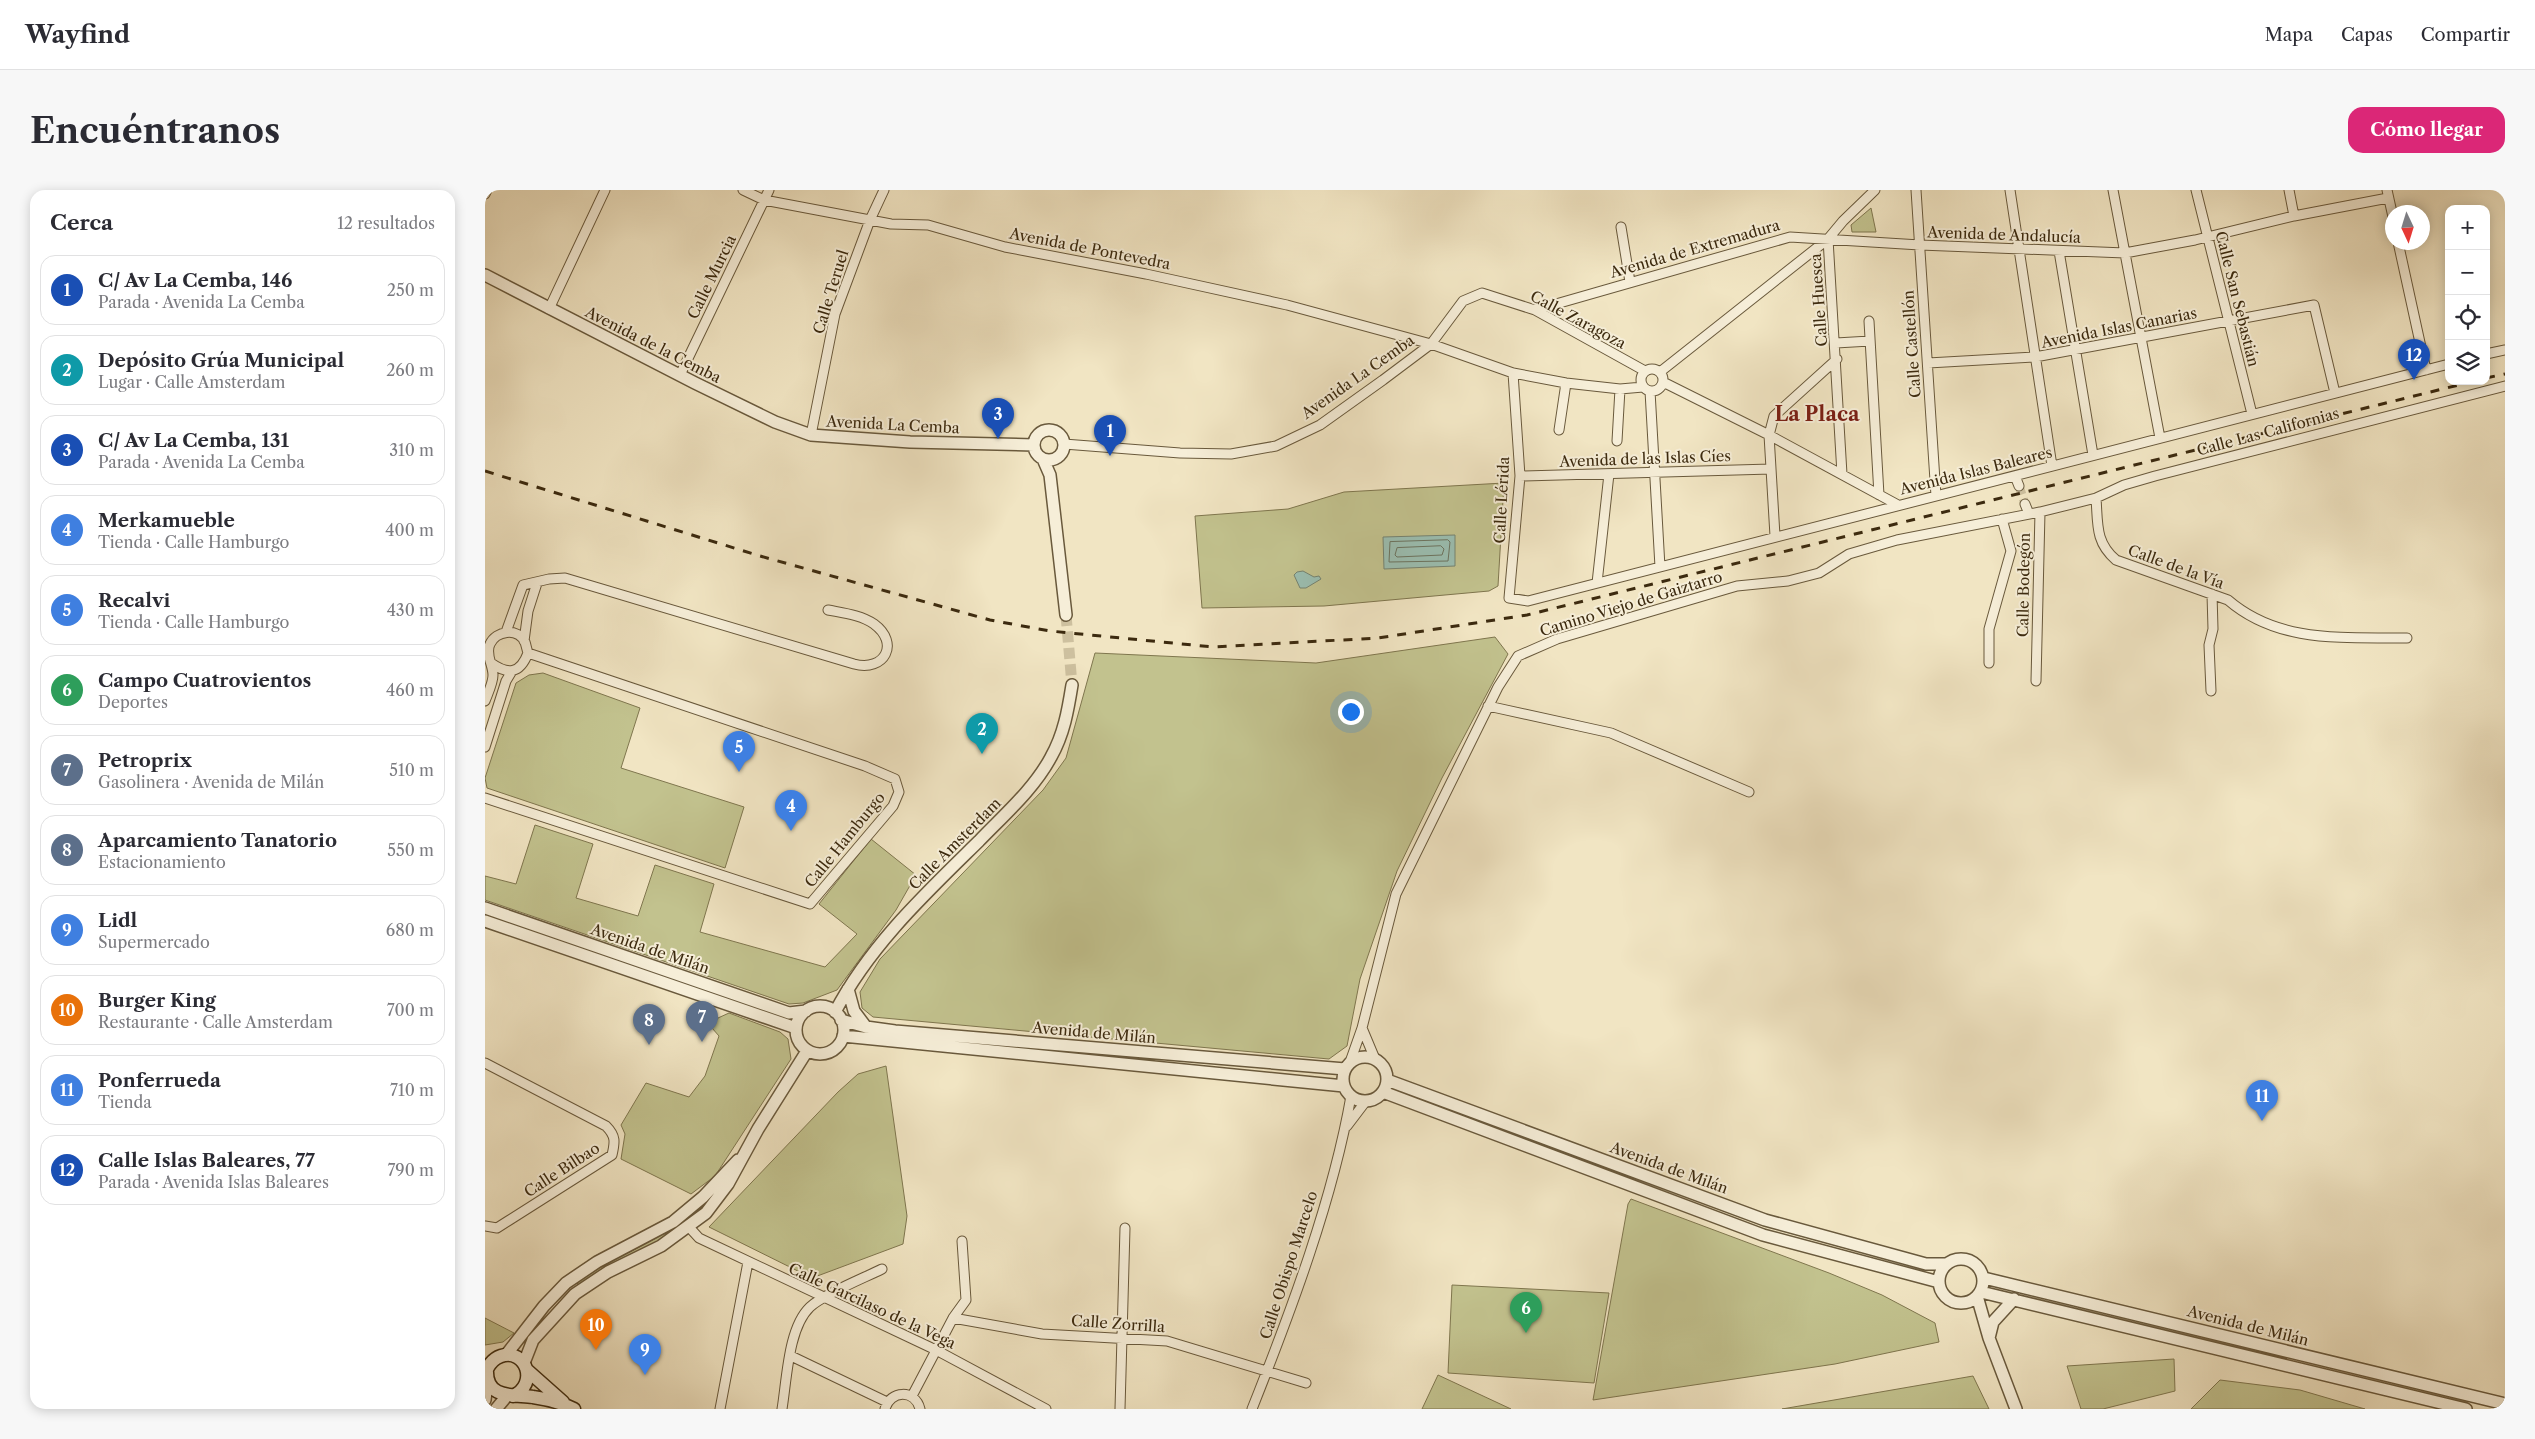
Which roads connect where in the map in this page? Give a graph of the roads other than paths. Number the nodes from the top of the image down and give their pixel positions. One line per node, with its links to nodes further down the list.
1 (487, 190): 12 (street)
2 (605, 190): 27 (street)
3 (743, 190): 14 (street, Avenida de Pontevedra)
4 (769, 190): 14 (street, Calle Murcia)
5 (884, 190): 16 (street, Calle Teruel)
6 (1875, 190): 19 (street)
7 (1916, 190): 20 (street, Calle Castellón)
8 (2009, 190): 21 (street)
9 (2113, 190): 24 (street)
10 (2196, 190): 18 (street, Calle San Sebastián)
11 (2289, 190): 15 (street)
12 (485, 194)
13 (2388, 194): 15 (street, Avenida de Andalucía)
14 (764, 200): 16 (street, Avenida de Pontevedra); 46 (street, Calle Murcia)
15 (2294, 216): 18 (street, Avenida de Andalucía)
16 (870, 220): 34 (street, Avenida de Pontevedra); 56 (street, Calle Teruel)
17 (1621, 227): 26 (street)
18 (2207, 236): 24 (street, Avenida de Andalucía); 30 (street, Calle San Sebastián)
19 (1828, 239): 20 (street, Avenida de Andalucía); 26 (street, Avenida de Extremadura); 33 (street, Calle Huesca); 45 (street)
20 (1919, 245): 21 (street, Avenida de Andalucía); 40 (street, Calle Castellón)
21 (2019, 249): 22 (street, Avenida de Andalucía); 38 (street)
22 (2059, 250): 24 (street, Avenida de Andalucía); 36 (street)
23 (2400, 250): 42 (street)
24 (2125, 253): 31 (street)
25 (485, 275): 27 (street, Avenida de la Cemba)
26 (1630, 282): 28 (street, Avenida de Extremadura)
27 (549, 309): 46 (street, Avenida de la Cemba)
28 (1535, 310): 34 (street, Calle Zaragoza); 44 (street, Calle Zaragoza)
29 (1869, 321): 32 (street)
30 (2229, 321): 31 (street, Avenida Islas Canarias); 52 (street, Avenida Islas Canarias); 53 (street, Calle San Sebastián)
31 (2141, 338): 36 (street, Avenida Islas Canarias); 57 (street)
32 (1870, 341): 33 (street); 73 (street)
33 (1836, 343): 39 (street, Calle Huesca)
34 (1431, 344): 43 (street, Avenida de Pontevedra); 59 (street, Avenida La Cemba)
35 (2505, 350): 37 (street)
36 (2075, 351): 38 (street, Avenida Islas Canarias); 61 (street)
37 (2490, 353)
38 (2035, 358): 40 (street, Avenida Islas Canarias); 64 (street)
39 (1837, 359): 55 (street); 68 (street, Calle Huesca)
40 (1927, 363): 74 (street, Calle Castellón)
41 (2445, 365): 42 (street, Avenida Islas Baleares)
42 (2426, 370): 52 (street, Avenida Islas Baleares)
43 (1513, 372): 48 (street, Avenida de Pontevedra); 70 (street, Calle Lérida)
44 (1645, 372): 45 (street); 51 (street)
45 (1660, 372): 47 (street)
46 (680, 375): 56 (street, Avenida de la Cemba)
47 (1663, 382): 51 (street); 55 (street)
48 (1566, 384): 50 (street, Avenida de Pontevedra); 54 (street)
49 (2505, 386): 75 (street, Calle Las Californias)
50 (1620, 389): 51 (street, Avenida de Pontevedra); 58 (street)
51 (1646, 389): 66 (street)
52 (2335, 393): 53 (street, Avenida Islas Baleares)
53 (2252, 414): 57 (street, Avenida Islas Baleares)
54 (1559, 430)
55 (1769, 434): 65 (street); 68 (street)
56 (811, 436): 60 (street, Avenida La Cemba)
57 (2161, 438): 61 (street, Avenida Islas Baleares)
58 (1617, 441)
59 (1064, 444): 60 (street); 62 (street)
60 (1034, 445): 63 (street)
61 (2093, 455): 64 (street, Avenida Islas Baleares)
62 (1058, 458): 63 (street); 69 (street)
63 (1043, 459): 69 (street)
64 (2052, 466): 71 (street, Avenida Islas Baleares)
65 (1771, 469): 66 (street, Avenida de las Islas Cíes); 81 (street)
66 (1654, 473): 67 (street, Avenida de las Islas Cíes); 82 (street)
67 (1609, 474): 70 (street, Avenida de las Islas Cíes); 84 (street)
68 (1842, 474): 73 (street)
69 (1050, 475): 88 (street)
70 (1519, 476): 86 (street, Calle Lérida)
71 (2015, 476): 72 (street); 74 (street, Avenida Islas Baleares)
72 (2019, 486)
73 (1879, 495): 77 (street)
74 (1937, 496): 77 (street, Avenida Islas Baleares)
75 (2096, 498): 78 (street, Calle Las Californias); 85 (street, Calle de la Vía)
76 (2025, 504): 79 (street, Calle Bodegón)
77 (1898, 505): 81 (street, Avenida Islas Baleares)
78 (2040, 512): 79 (street, Calle Bodegón); 97 (street, Calle Bodegón)
79 (2029, 514): 80 (street, Camino Viejo de Gaiztarro)
80 (2002, 519): 95 (street); 101 (street, Camino Viejo de Gaiztarro)
81 (1775, 536): 82 (street, Avenida Islas Baleares)
82 (1660, 566): 84 (street, Avenida Islas Baleares)
83 (537, 583): 87 (street); 89 (street); 91 (street)
84 (1597, 583): 86 (street, Avenida Islas Baleares)
85 (2212, 594): 90 (street, Calle de la Vía); 99 (street)
86 (1509, 598)
87 (828, 610)
88 (1066, 615)
89 (506, 632): 91 (street); 92 (street)
90 (2407, 638)
91 (524, 641): 93 (street)
92 (487, 645): 94 (street)
93 (528, 653): 96 (street); 104 (street, Calle Hamburgo)
94 (491, 663): 96 (street); 100 (street)
95 (1989, 663)
96 (512, 671): 102 (street)
97 (2036, 681)
98 (1072, 684): 107 (street, Calle Amsterdam)
99 (2211, 691)
100 (485, 701)
101 (1488, 706): 103 (street); 112 (street, Camino Viejo de Gaiztarro)
102 (485, 747)
103 (1749, 792)
104 (485, 798)
105 (485, 908): 108 (street, Avenida de Milán)
106 (485, 921): 111 (street, Avenida de Milán)
107 (848, 989): 109 (street, Calle Amsterdam); 110 (street)
108 (806, 1011): 109 (street); 111 (street)
109 (838, 1016): 110 (street, Avenida de Milán); 113 (street)
110 (866, 1027): 117 (street, Avenida de Milán)
111 (796, 1028): 114 (street)
112 (1362, 1028): 115 (street); 117 (street, Camino Viejo de Gaiztarro)
113 (843, 1036): 114 (street); 119 (street, Avenida de Milán)
114 (807, 1051): 124 (street)
115 (1375, 1058): 117 (street); 118 (street)
116 (485, 1063): 125 (street, Calle Bilbao)
117 (1348, 1065): 119 (street)
118 (1387, 1080): 120 (street); 130 (street, Avenida de Milán)
119 (1344, 1086): 121 (street)
120 (1383, 1092): 122 (street); 133 (street, Avenida de Milán)
121 (1351, 1096): 122 (street); 123 (street, Calle Obispo Marcelo)
122 (1366, 1101): 123 (street, Calle Obispo Marcelo)
123 (1346, 1128): 146 (street, Calle Obispo Marcelo)
124 (743, 1156): 126 (street); 143 (street)
125 (485, 1226)
126 (688, 1226): 129 (street, Calle Garcilaso de la Vega); 145 (street)
127 (1125, 1228): 140 (street)
128 (962, 1241): 138 (street)
129 (748, 1262): 135 (street, Calle Garcilaso de la Vega); 156 (street)
130 (1946, 1264): 132 (street); 133 (street)
131 (882, 1269): 135 (street)
132 (1984, 1278): 134 (street); 152 (street, Avenida de Milán)
133 (1939, 1282): 137 (street)
134 (1979, 1294): 136 (street, Avenida de Milán); 137 (street); 139 (street)
135 (824, 1298): 142 (street, Calle Garcilaso de la Vega); 144 (street)
136 (2014, 1299): 141 (street); 163 (street, Avenida de Milán)
137 (1965, 1303): 139 (street)
138 (953, 1318): 140 (street, Calle Zorrilla); 142 (street)
139 (1984, 1324): 141 (street)
140 (1121, 1336): 146 (street, Calle Zorrilla); 160 (street)
141 (1989, 1338): 162 (street)
142 (936, 1350): 150 (street); 159 (street, Calle Garcilaso de la Vega)
143 (495, 1356): 145 (main road); 147 (main road)
144 (791, 1356): 153 (street); 157 (street)
145 (525, 1366): 149 (main road); 154 (main road)
146 (1268, 1370): 148 (street, Calle Zorrilla); 161 (street, Calle Obispo Marcelo)
147 (486, 1381): 149 (main road); 151 (street)
148 (1306, 1383)
149 (509, 1396): 154 (main road); 155 (street)
150 (912, 1396): 153 (street); 158 (street)
151 (485, 1400)
152 (2505, 1404)
153 (886, 1405)
154 (573, 1408)
155 (496, 1409)
156 (721, 1409)
157 (782, 1409)
158 (920, 1409)
159 (1046, 1409)
160 (1120, 1409)
161 (1252, 1409)
162 (2016, 1409)
163 (2466, 1409)

